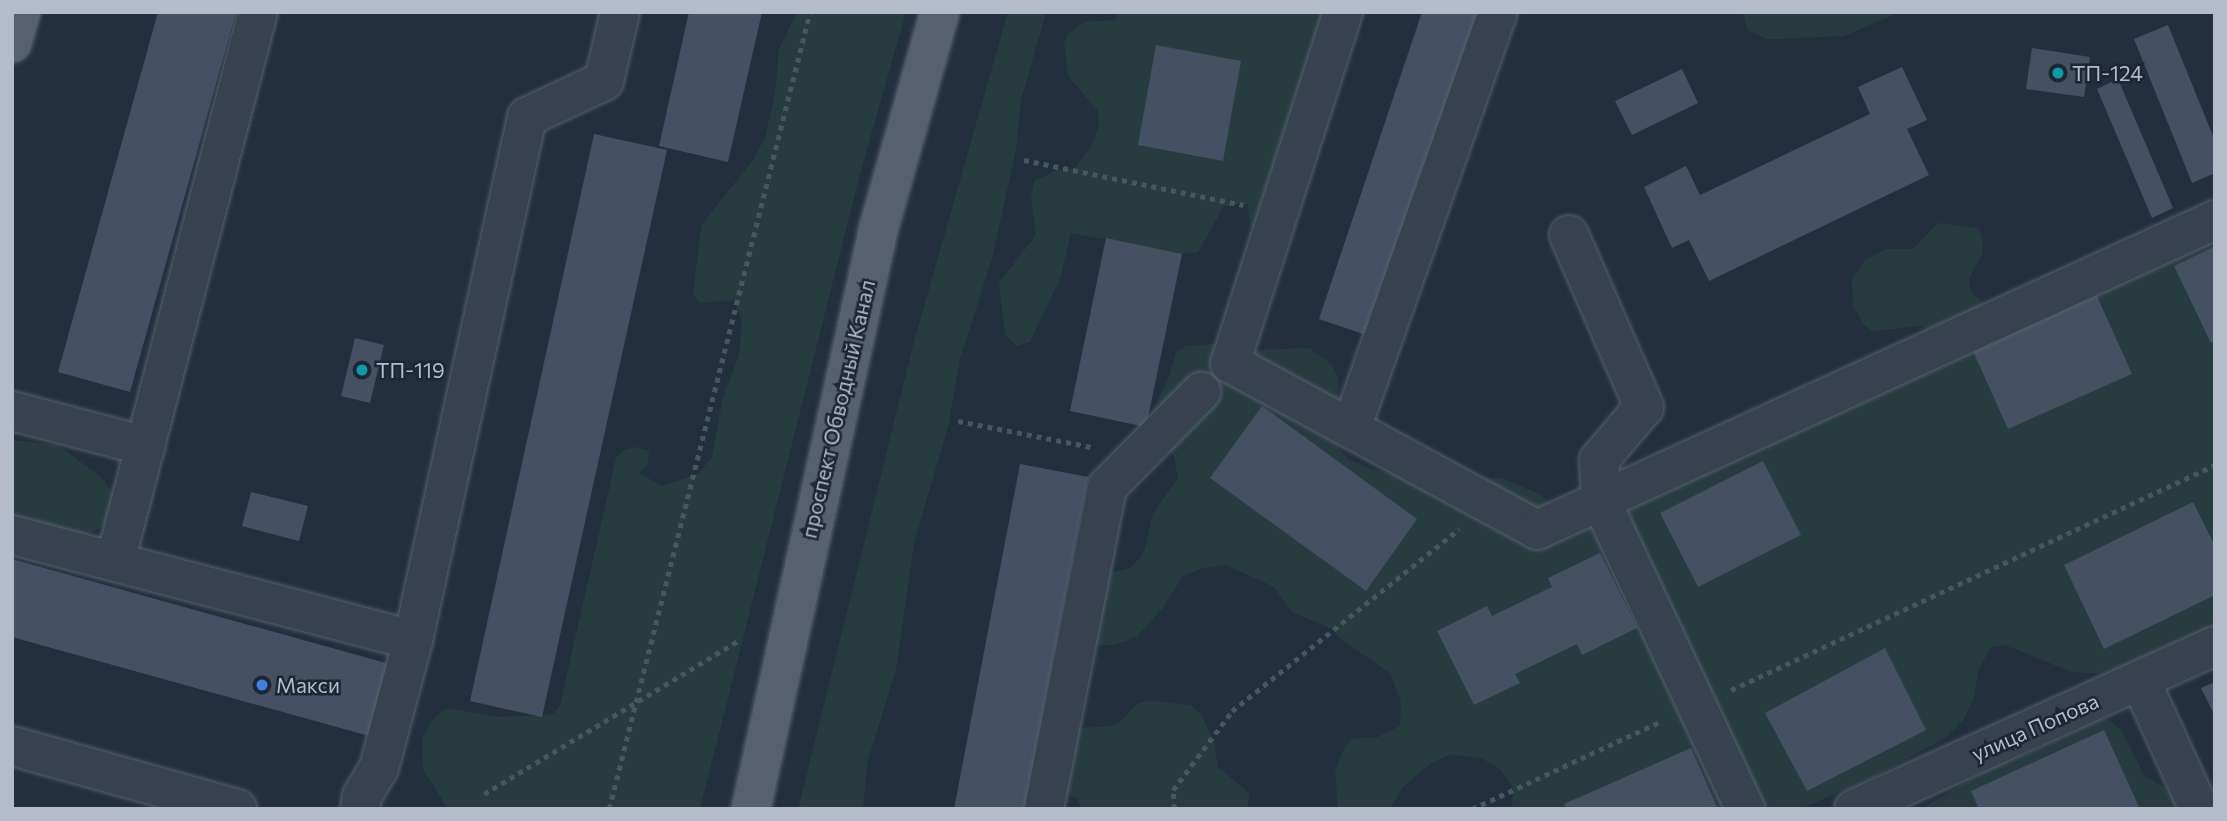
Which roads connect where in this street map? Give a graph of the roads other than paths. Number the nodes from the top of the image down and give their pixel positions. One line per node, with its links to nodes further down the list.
1 (21, 12): 7 (main road)
2 (258, 12): 13 (street)
3 (620, 12): 17 (street)
4 (940, 12): 25 (main road, проспект Обводный Канал)
5 (1343, 12): 12 (street)
6 (1498, 12): 12 (street)
7 (12, 43)
8 (2215, 220): 14 (street)
9 (1569, 235): 14 (street)
10 (1201, 392): 26 (street)
11 (12, 411): 13 (street)
12 (1351, 429): 14 (street)
13 (145, 446): 16 (street)
14 (1601, 501): 27 (street)
15 (12, 536): 16 (street)
16 (115, 562): 17 (street)
17 (413, 640): 24 (street)
18 (2215, 646): 19 (street, улица Попова)
19 (2140, 680): 22 (street, улица Попова); 28 (street)
20 (12, 746): 21 (street)
21 (198, 803): 23 (street)
22 (1857, 808)
23 (237, 809)
24 (359, 809)
25 (751, 809)
26 (1044, 809)
27 (1745, 809)
28 (2199, 809)

